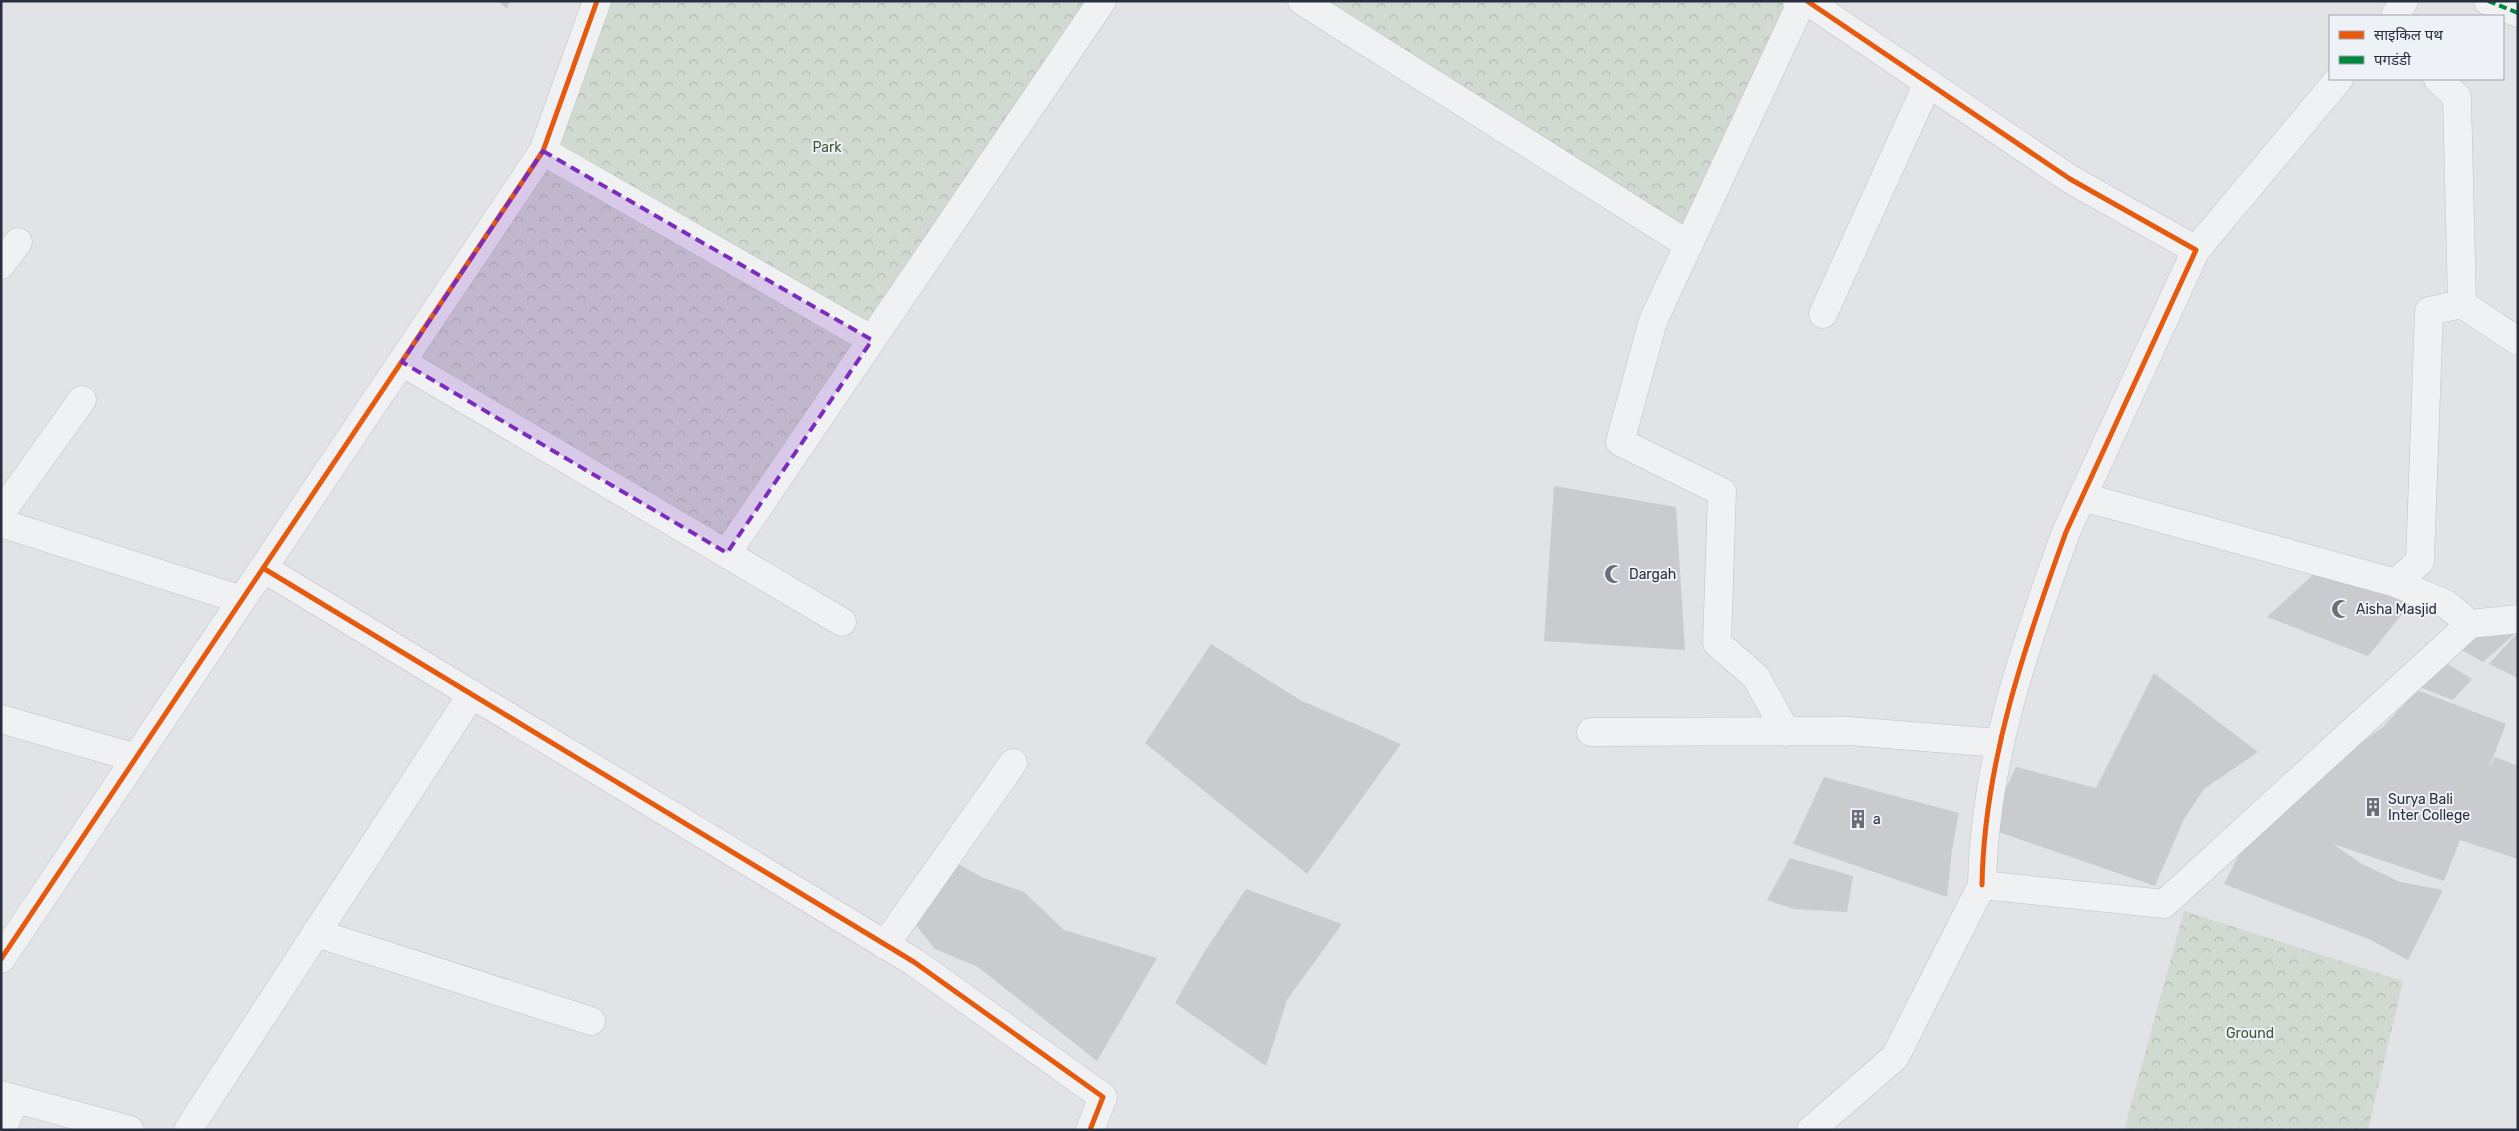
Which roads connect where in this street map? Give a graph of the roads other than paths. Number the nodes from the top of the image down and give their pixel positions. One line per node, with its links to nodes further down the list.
1 (597, 1): 13 (street)
2 (1102, 1): 20 (street)
3 (1302, 1): 15 (street)
4 (1797, 1): 15 (street)
5 (1807, 1): 12 (street)
6 (2404, 1): 9 (street)
7 (2488, 1): 8 (street)
8 (2518, 12)
9 (2395, 15)
10 (2338, 80): 16 (street)
11 (2439, 80): 18 (street)
12 (1927, 85): 16 (street); 19 (street)
13 (543, 151): 20 (street); 22 (street)
14 (18, 242): 17 (street)
15 (1689, 245): 37 (street)
16 (2196, 250): 24 (street)
17 (1, 265)
18 (2462, 304): 21 (street); 29 (street)
19 (1823, 314)
20 (872, 340): 27 (street)
21 (2518, 341)
22 (402, 362): 27 (street); 28 (street)
23 (82, 400): 25 (street)
24 (2083, 497): 29 (street); 38 (street)
25 (1, 513)
26 (1, 523): 30 (street)
27 (727, 554): 32 (street)
28 (263, 568): 30 (street); 34 (street)
29 (2396, 583): 33 (street)
30 (242, 600): 39 (street)
31 (2518, 619): 33 (street)
32 (842, 622)
33 (2470, 624): 41 (street)
34 (472, 694): 42 (street); 43 (street)
35 (1, 719): 39 (street)
36 (1591, 732): 37 (street)
37 (1786, 732): 38 (street)
38 (1998, 743): 41 (street)
39 (136, 758): 44 (street)
40 (1012, 763): 43 (street)
41 (1982, 885): 51 (street)
42 (316, 933): 45 (street); 49 (street)
43 (886, 945): 50 (street)
44 (1, 959)
45 (591, 1021)
46 (8, 1097): 47 (street); 48 (street)
47 (2, 1130)
48 (130, 1130)
49 (188, 1130)
50 (1090, 1130)
51 (1810, 1130)

